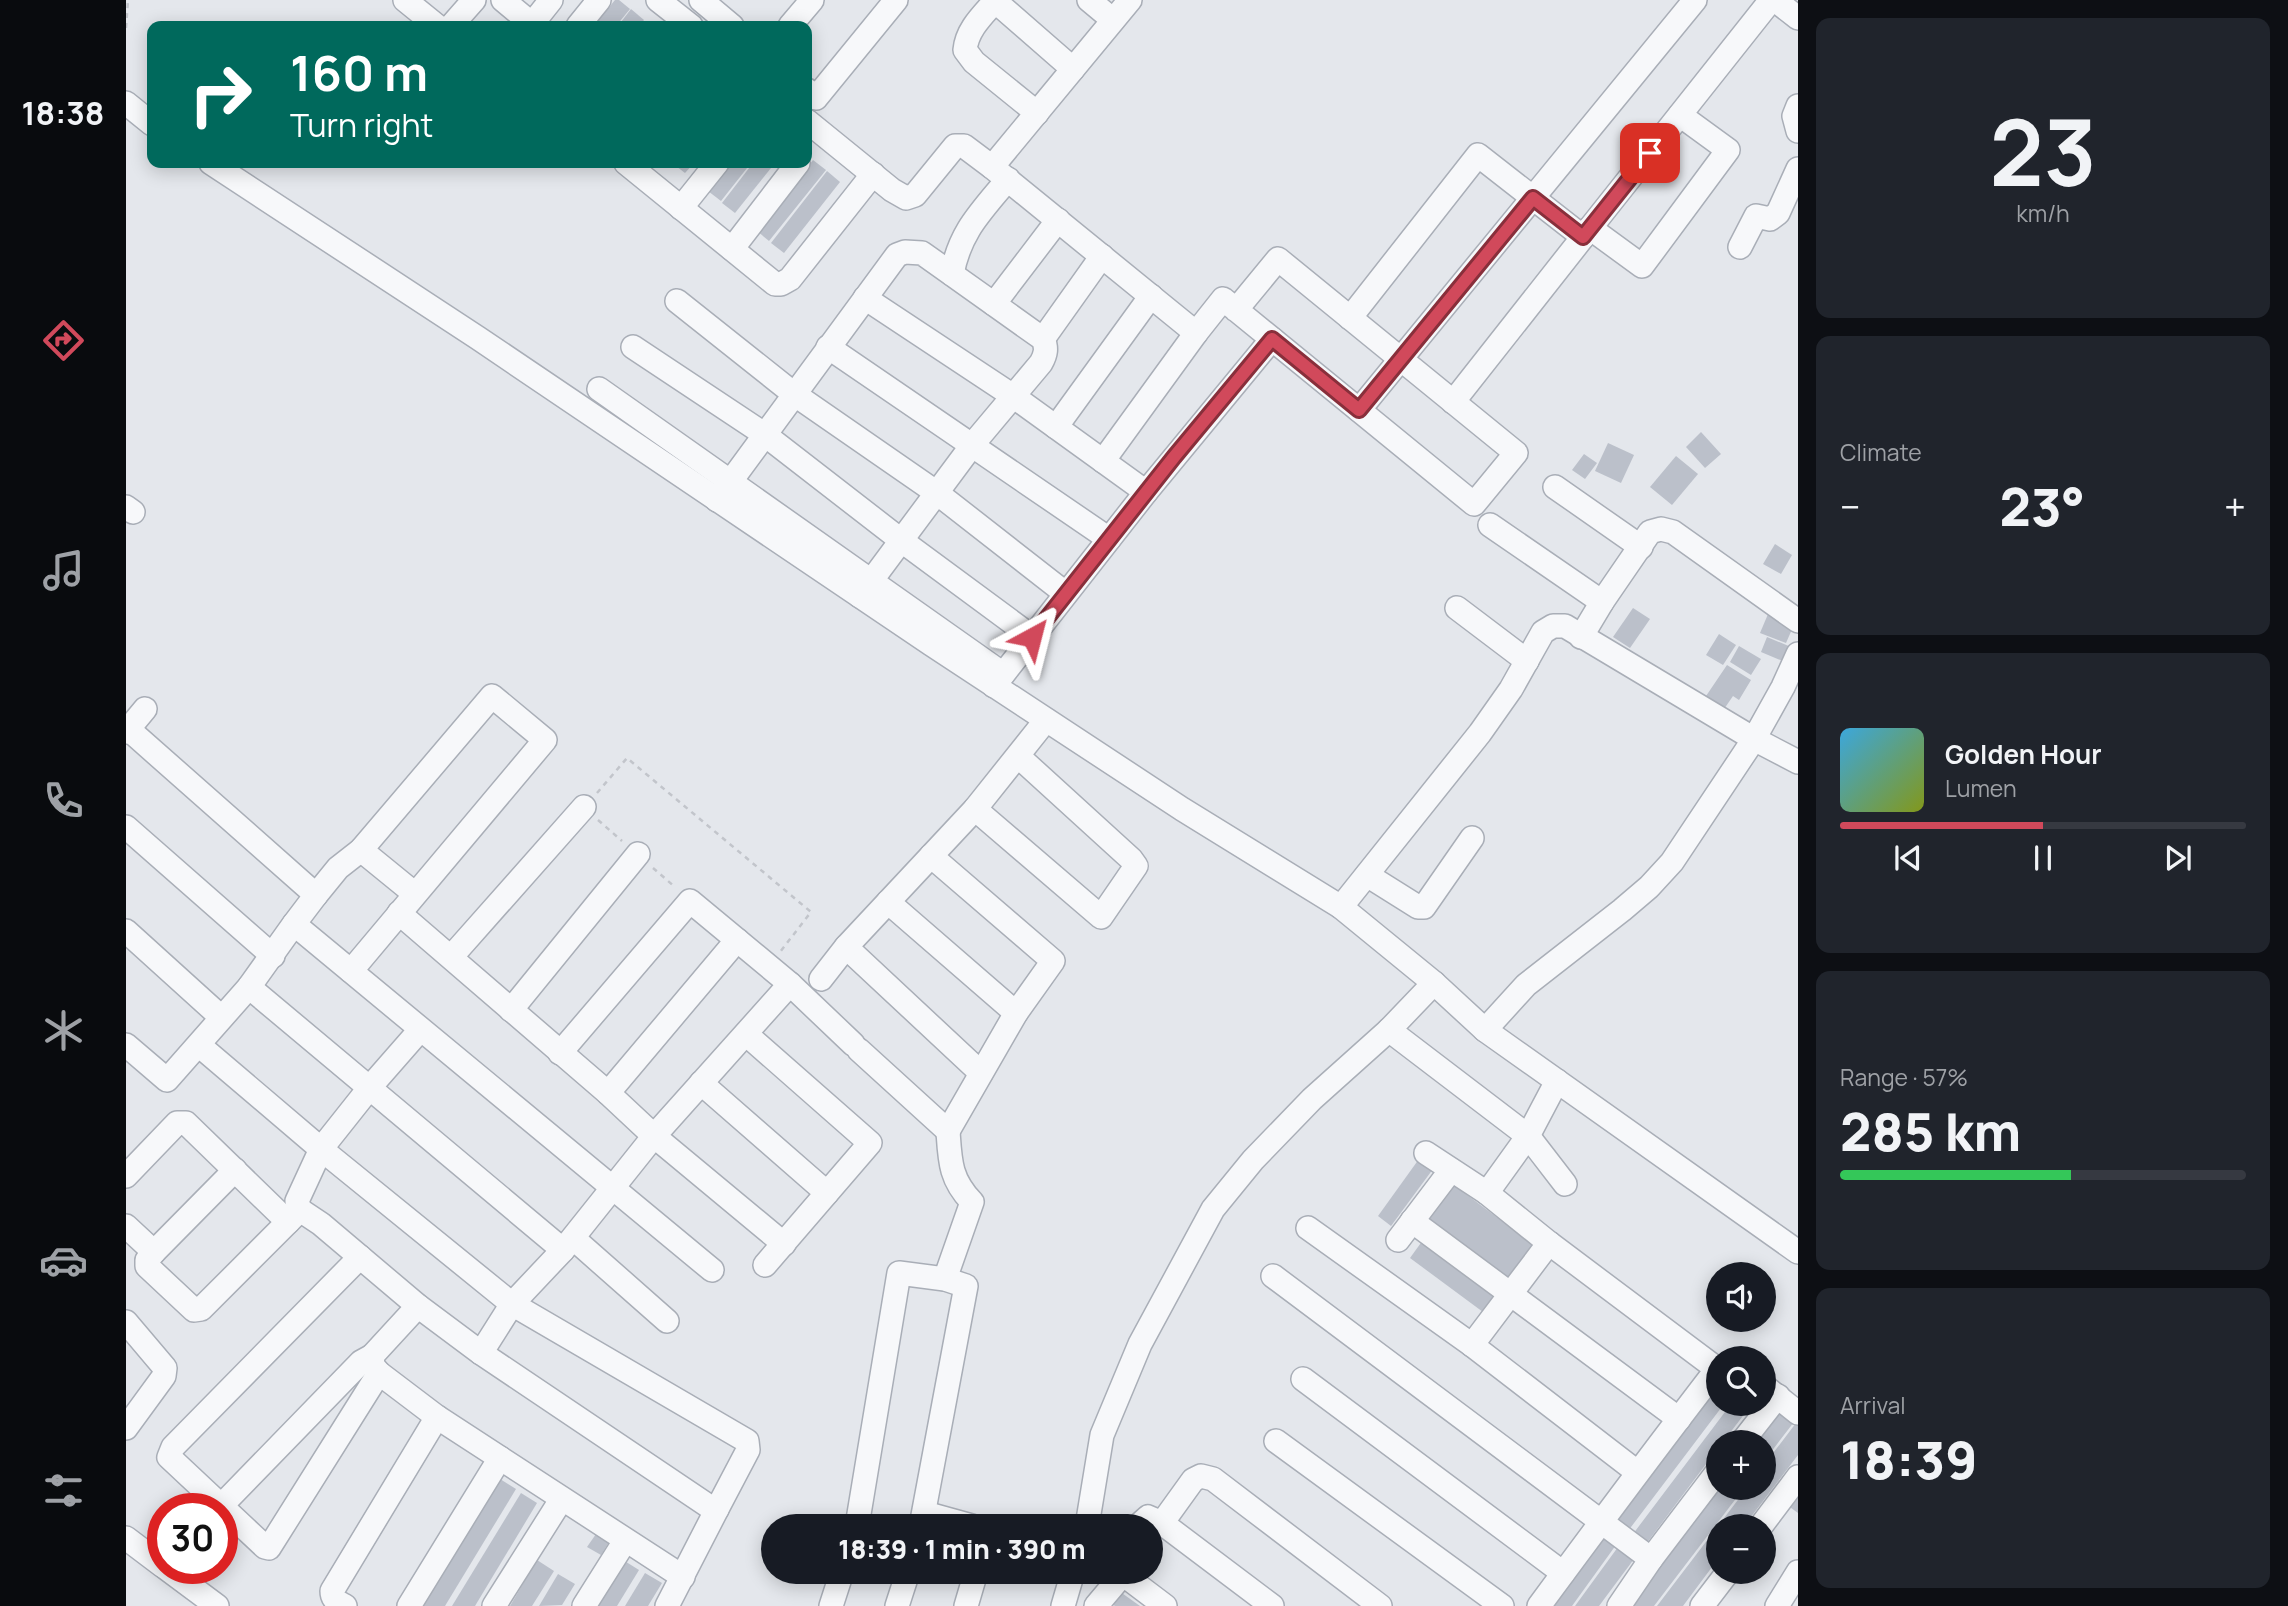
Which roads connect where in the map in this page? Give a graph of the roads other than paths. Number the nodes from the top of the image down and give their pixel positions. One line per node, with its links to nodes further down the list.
1 (405, 0): 16 (street)
2 (474, 0): 17 (street)
3 (503, 0): 18 (street)
4 (551, 0): 19 (street)
5 (599, 0): 20 (street)
6 (812, 0): 22 (street)
7 (896, 0): 24 (street)
8 (996, 0): 23 (street); 27 (street)
9 (1089, 0): 15 (street)
10 (1130, 0): 15 (street)
11 (1695, 0): 39 (street)
12 (1773, 0): 14 (street); 28 (street)
13 (664, 13): 21 (street)
14 (1798, 18)
15 (1113, 20): 23 (street)
16 (431, 21)
17 (455, 21)
18 (529, 21)
19 (535, 21)
20 (582, 21)
21 (681, 21)
22 (794, 21)
23 (1073, 69): 27 (street)
24 (812, 94)
25 (126, 103): 29 (street)
26 (1798, 106): 31 (street)
27 (1037, 113): 37 (street)
28 (1680, 115): 42 (street); 42 (street)
29 (147, 120)
30 (814, 127): 38 (street)
31 (1798, 131)
32 (219, 168): 72 (street)
33 (635, 168): 40 (street)
34 (713, 168): 40 (street)
35 (794, 168): 44 (street)
36 (1798, 169): 43 (street)
37 (1000, 173): 38 (street); 41 (street); 46 (street)
38 (873, 174): 44 (street)
39 (1533, 198): 42 (street); 52 (street); 58 (street)
40 (681, 208): 44 (street)
41 (1058, 220): 45 (street); 50 (street)
42 (1587, 233): 62 (street)
43 (1740, 247)
44 (732, 249)
45 (1102, 256): 47 (street); 54 (street)
46 (952, 274): 48 (street); 50 (street)
47 (1151, 296): 53 (street); 64 (street)
48 (865, 298): 57 (street); 61 (street)
49 (677, 301): 60 (street)
50 (994, 304): 54 (street)
51 (1236, 310): 52 (street); 53 (street); 55 (street)
52 (1350, 318): 58 (street)
53 (1196, 333): 67 (street)
54 (1043, 339): 61 (street)
55 (1272, 339): 63 (street); 70 (street)
56 (633, 347): 65 (street)
57 (828, 347): 60 (street); 66 (street)
58 (1400, 359): 62 (street); 63 (street)
59 (599, 389): 68 (street)
60 (794, 394): 65 (street); 71 (street)
61 (1013, 396): 64 (street); 66 (street)
62 (1453, 402): 63 (street)
63 (1359, 410)
64 (1056, 427): 67 (street)
65 (764, 434): 68 (street); 75 (street)
66 (973, 444): 71 (street); 74 (street)
67 (1103, 461): 70 (street)
68 (731, 480): 72 (street); 77 (street)
69 (1555, 487): 76 (street)
70 (1146, 492): 74 (street)
71 (937, 493): 75 (street); 78 (street)
72 (717, 500): 77 (street)
73 (1490, 525): 79 (street)
74 (1109, 539): 78 (street)
75 (902, 541): 77 (street); 82 (street)
76 (1641, 547): 79 (street); 81 (street)
77 (866, 588): 86 (street)
78 (1065, 593): 82 (street)
79 (1602, 602): 83 (street)
80 (1457, 608): 85 (street)
81 (1798, 621)
82 (1032, 637): 86 (street)
83 (1581, 637): 85 (street); 90 (street)
84 (1798, 654): 90 (street)
85 (1527, 661): 100 (street)
86 (999, 680): 88 (street)
87 (145, 709): 89 (street)
88 (1046, 720): 91 (street); 104 (street)
89 (127, 729): 102 (street)
90 (1754, 739): 92 (street); 122 (street)
91 (1018, 757): 94 (street); 94 (street)
92 (1798, 762)
93 (584, 807): 111 (street)
94 (975, 809): 99 (street)
95 (126, 827): 110 (street)
96 (1472, 838): 100 (street)
97 (361, 850): 101 (street); 101 (street); 102 (street)
98 (638, 854): 117 (street)
99 (931, 856): 103 (street); 118 (street)
100 (1367, 875): 104 (street)
101 (415, 894): 105 (street)
102 (316, 895): 106 (street)
103 (888, 902): 109 (street); 118 (street)
104 (1341, 907): 114 (street)
105 (399, 913): 111 (street); 112 (street)
106 (294, 924): 110 (street); 112 (street)
107 (126, 931): 119 (street)
108 (737, 940): 115 (street); 125 (street); 131 (street)
109 (846, 947): 113 (street); 127 (street)
110 (273, 956): 116 (street)
111 (452, 956): 117 (street)
112 (351, 971): 120 (street)
113 (821, 979)
114 (1434, 983): 121 (street); 122 (street)
115 (790, 984): 123 (street); 132 (street)
116 (249, 987): 119 (street); 130 (street)
117 (511, 1010): 125 (street)
118 (1016, 1013): 127 (street)
119 (220, 1017): 124 (street)
120 (420, 1030): 130 (street); 141 (street)
121 (1389, 1030): 134 (street); 186 (street)
122 (1485, 1030): 128 (street)
123 (746, 1034): 129 (street); 142 (street)
124 (200, 1046): 126 (street); 135 (street)
125 (560, 1053): 131 (street)
126 (131, 1060)
127 (981, 1073): 132 (street)
128 (1557, 1082): 134 (street); 153 (street)
129 (701, 1083): 133 (street); 142 (street)
130 (371, 1086): 135 (street); 150 (street)
131 (608, 1093): 133 (street)
132 (948, 1131): 158 (street)
133 (654, 1136): 141 (street); 151 (street)
134 (1528, 1136): 140 (street); 143 (street)
135 (321, 1149): 144 (street); 160 (street)
136 (1426, 1153): 138 (street)
137 (235, 1170): 139 (street); 144 (street); 152 (street)
138 (1451, 1170): 143 (street); 145 (street)
139 (126, 1176)
140 (1566, 1184)
141 (614, 1188): 150 (street); 156 (street)
142 (827, 1193): 151 (street)
143 (1487, 1194): 149 (street)
144 (294, 1216): 152 (street); 154 (street)
145 (1412, 1221): 148 (street); 159 (street)
146 (126, 1226): 152 (street)
147 (1308, 1227): 164 (street)
148 (1398, 1240)
149 (1549, 1243): 159 (street); 166 (street)
150 (568, 1244): 160 (street); 162 (street)
151 (784, 1244): 155 (street)
152 (154, 1252)
153 (1798, 1252)
154 (360, 1257): 161 (street); 180 (street)
155 (765, 1265)
156 (712, 1270)
157 (1273, 1276): 191 (street)
158 (945, 1279): 184 (street); 185 (street)
159 (1511, 1292): 164 (street); 173 (street)
160 (512, 1304): 165 (street); 183 (street)
161 (418, 1306): 165 (street); 167 (street)
162 (667, 1321)
163 (126, 1322): 174 (street)
164 (1472, 1345): 177 (street)
165 (481, 1353): 183 (street)
166 (1706, 1359)
167 (375, 1365): 172 (street); 181 (street); 188 (street)
168 (1303, 1379): 197 (street)
169 (1706, 1384): 173 (street)
170 (1776, 1395): 171 (street)
171 (1798, 1413)
172 (438, 1417): 176 (street); 208 (street)
173 (1679, 1419): 177 (street)
174 (126, 1428)
175 (1276, 1441): 221 (street)
176 (500, 1458): 182 (street); 209 (street)
177 (1637, 1472): 191 (street)
178 (1798, 1477): 187 (street)
179 (1706, 1487): 195 (street)
180 (207, 1493)
181 (234, 1493)
182 (561, 1500): 193 (street); 210 (street)
183 (717, 1509): 198 (street)
184 (859, 1514)
185 (924, 1514)
186 (1089, 1514)
187 (1771, 1514)
188 (238, 1522)
189 (1163, 1522): 220 (street)
190 (1163, 1524): 219 (street)
191 (1601, 1524): 195 (street); 197 (street)
192 (126, 1538): 194 (street)
193 (625, 1541): 198 (street); 211 (street)
194 (147, 1554)
195 (1651, 1559): 223 (street)
196 (1798, 1572): 225 (street)
197 (1563, 1573): 222 (street)
198 (683, 1577): 212 (street)
199 (187, 1584): 207 (street)
200 (838, 1584): 213 (street)
201 (904, 1584): 214 (street)
202 (972, 1584): 215 (street)
203 (1069, 1584): 216 (street)
204 (1113, 1584): 217 (street)
205 (1136, 1584): 218 (street)
206 (1719, 1584): 224 (street)
207 (217, 1606)
208 (345, 1606)
209 (409, 1606)
210 (494, 1606)
211 (584, 1606)
212 (667, 1606)
213 (831, 1606)
214 (897, 1606)
215 (966, 1606)
216 (1063, 1606)
217 (1096, 1606)
218 (1165, 1606)
219 (1272, 1606)
220 (1380, 1606)
221 (1502, 1606)
222 (1539, 1606)
223 (1619, 1606)
224 (1702, 1606)
225 (1777, 1606)

